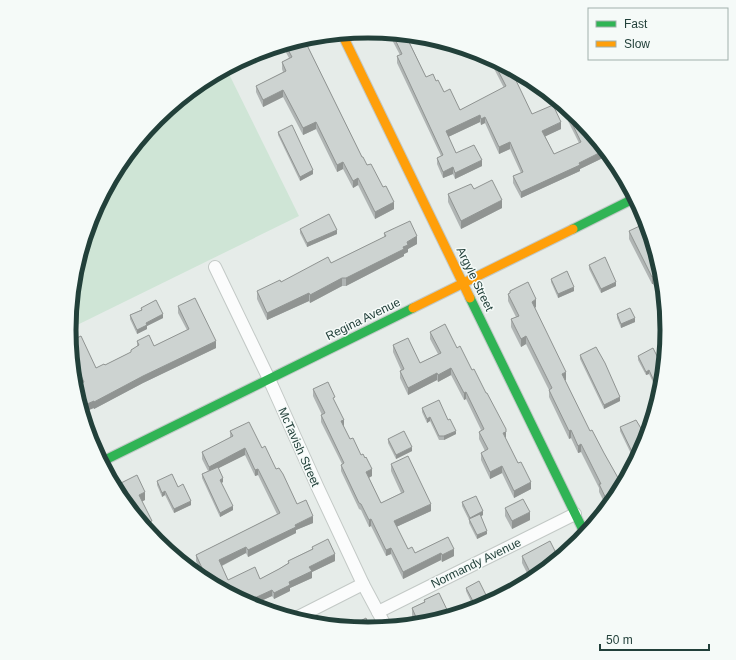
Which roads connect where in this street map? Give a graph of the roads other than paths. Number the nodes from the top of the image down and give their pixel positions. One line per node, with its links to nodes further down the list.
1 (345, 39): 4 (street, Argyle Street)
2 (630, 201): 4 (street, Regina Avenue)
3 (215, 267): 5 (street, McTavish Street)
4 (464, 283): 5 (street, Regina Avenue); 7 (street, Argyle Street)
5 (269, 379): 6 (street, Regina Avenue); 9 (street, McTavish Street)
6 (106, 459)
7 (575, 514): 8 (street, Argyle Street); 10 (street, Normandy Avenue)
8 (582, 528)
9 (363, 584): 10 (street, McTavish Street); 11 (street)
10 (378, 612): 12 (street, McTavish Street)
11 (302, 614)
12 (383, 621)

